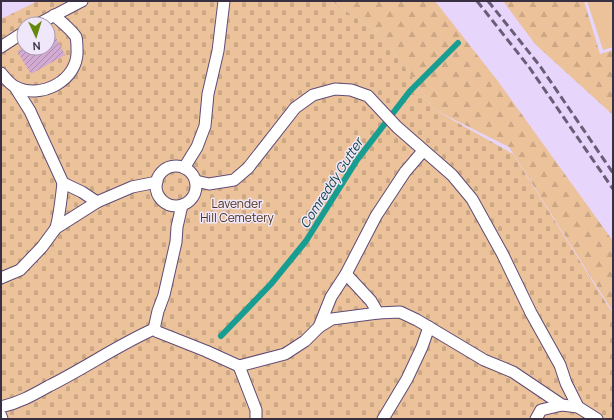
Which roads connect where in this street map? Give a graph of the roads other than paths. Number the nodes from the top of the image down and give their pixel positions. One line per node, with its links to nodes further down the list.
1 (82, 1): 3 (lane)
2 (224, 1): 9 (lane)
3 (54, 15): 7 (lane)
4 (16, 37): 5 (lane)
5 (1, 47)
6 (1, 73): 7 (lane)
7 (15, 87): 12 (lane)
8 (422, 151): 10 (lane); 16 (lane); 25 (lane)
9 (184, 168): 10 (lane); 11 (lane)
10 (196, 181): 14 (lane)
11 (157, 182): 13 (lane); 14 (lane)
12 (63, 183): 13 (lane); 15 (lane)
13 (97, 202): 15 (lane)
14 (182, 205): 21 (lane)
15 (56, 228): 17 (lane)
16 (346, 274): 18 (lane); 19 (lane)
17 (1, 278)
18 (378, 313): 19 (lane); 20 (lane)
19 (319, 327): 22 (lane)
20 (429, 328): 23 (lane); 29 (lane)
21 (154, 329): 22 (lane); 24 (lane)
22 (239, 366): 28 (lane)
23 (562, 404): 25 (lane); 30 (lane)
24 (1, 407)
25 (578, 407): 31 (lane)
26 (1, 416): 27 (lane)
27 (2, 419)
28 (256, 419)
29 (382, 419)
30 (536, 419)
31 (597, 419)

